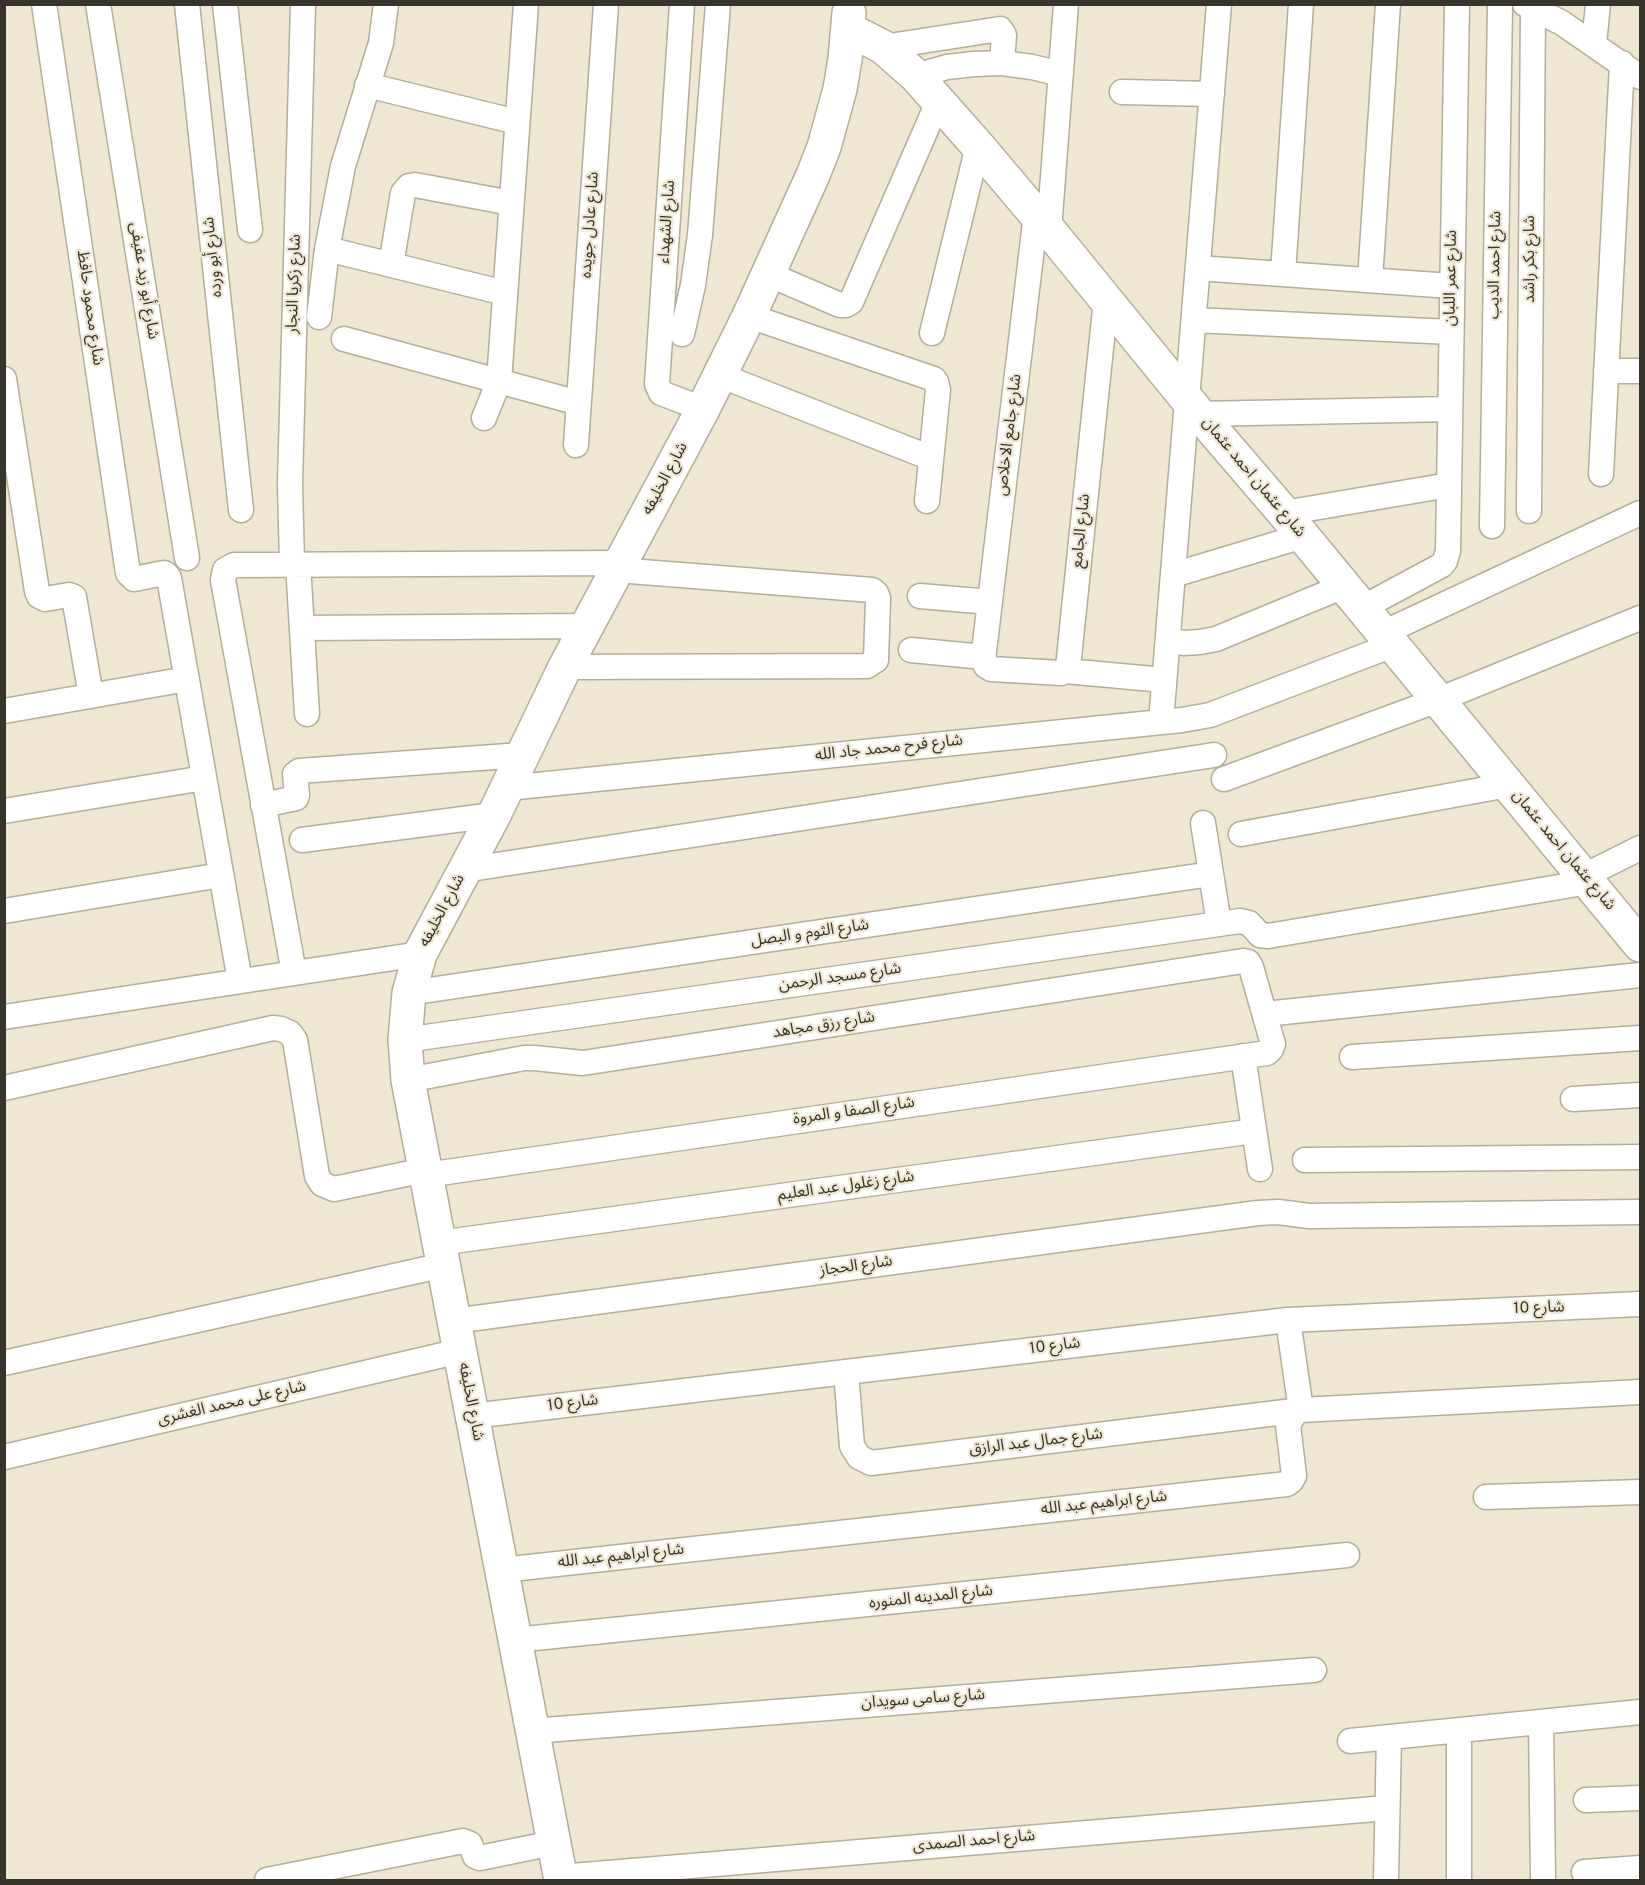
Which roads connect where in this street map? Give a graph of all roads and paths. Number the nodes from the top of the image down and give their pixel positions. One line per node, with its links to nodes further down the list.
1 (44, 4): 87 (street, شارع محمود حافظ)
2 (98, 4): 71 (street, شارع أبو زيد عفيفى)
3 (187, 4): 66 (street, شارع أبو ورده)
4 (225, 4): 34 (street)
5 (303, 4): 72 (street, شارع زكريا النجار)
6 (386, 4): 26 (street)
7 (526, 4): 30 (street)
8 (606, 4): 56 (street, شارع عادل جويده)
9 (682, 4): 58 (street, شارع الشهداء)
10 (718, 4): 49 (street)
11 (1066, 4): 24 (street, شارع جامع الاخلاص)
12 (1219, 4): 28 (street)
13 (1301, 4): 39 (street)
14 (1388, 4): 40 (street)
15 (1457, 4): 41 (street, شارع عمر اللبان)
16 (1500, 4): 70 (street, شارع احمد الديب)
17 (1598, 4): 20 (street)
18 (1529, 6): 20 (street); 67 (street, شارع بكر راشد)
19 (849, 13): 21 (main road, شارع عثمان احمد عثمان); 38 (main road, شارع الخليفه)
20 (1594, 45): 23 (street)
21 (883, 47): 22 (street); 25 (main road, شارع عثمان احمد عثمان)
22 (1002, 63): 24 (street); 25 (street)
23 (1631, 70): 51 (street)
24 (1061, 74): 33 (street, شارع جامع الاخلاص)
25 (916, 76): 29 (main road, شارع عثمان احمد عثمان)
26 (367, 85): 30 (street); 35 (street)
27 (1122, 92): 28 (street)
28 (1212, 94): 37 (street)
29 (938, 102): 31 (main road, شارع عثمان احمد عثمان); 38 (street)
30 (517, 122): 32 (street)
31 (978, 146): 33 (main road, شارع عثمان احمد عثمان); 48 (street)
32 (511, 203): 36 (street); 42 (street)
33 (1042, 222): 43 (main road, شارع عثمان احمد عثمان); 77 (street, شارع جامع الاخلاص)
34 (250, 230)
35 (327, 249): 36 (street); 45 (street)
36 (391, 265): 42 (street)
37 (1198, 268): 39 (street); 46 (street)
38 (768, 274): 44 (main road, شارع الخليفه)
39 (1283, 274): 40 (street)
40 (1370, 280): 41 (street)
41 (1451, 286): 47 (street, شارع عمر اللبان)
42 (505, 293): 55 (street)
43 (1106, 300): 57 (main road, شارع عثمان احمد عثمان); 86 (street, شارع الجامع)
44 (749, 316): 53 (main road, شارع الخليفه); 62 (street)
45 (319, 317)
46 (1194, 320): 47 (street); 57 (street)
47 (1451, 332): 59 (street, شارع عمر اللبان)
48 (932, 333)
49 (681, 334)
50 (344, 339): 55 (street)
51 (1606, 371): 52 (street); 63 (street)
52 (1641, 371)
53 (719, 375): 58 (main road, شارع الخليفه); 62 (street)
54 (4, 379): 89 (street)
55 (499, 381): 56 (street); 60 (street)
56 (579, 403): 61 (street, شارع عادل جويده)
57 (1193, 407): 59 (street); 69 (main road, شارع عثمان احمد عثمان); 74 (street)
58 (703, 409): 73 (main road, شارع الخليفه)
59 (1450, 409): 64 (street, شارع عمر اللبان)
60 (484, 418)
61 (576, 445)
62 (931, 458): 65 (street)
63 (1601, 474)
64 (1449, 485): 69 (street); 76 (street, شارع عمر اللبان)
65 (927, 501)
66 (241, 510)
67 (1529, 511)
68 (1641, 513): 81 (street, شارع فرح محمد جاد الله)
69 (1293, 524): 74 (street); 76 (main road, شارع عثمان احمد عثمان)
70 (1492, 526)
71 (187, 558)
72 (295, 564): 73 (street); 80 (street, شارع زكريا النجار); 100 (street)
73 (619, 567): 79 (main road, شارع الخليفه); 85 (street)
74 (1173, 575): 82 (street)
75 (920, 596): 77 (street)
76 (1353, 597): 81 (main road, شارع عثمان احمد عثمان); 82 (street)
77 (990, 602): 84 (street, شارع جامع الاخلاص)
78 (1641, 618): 90 (street)
79 (587, 626): 80 (street); 85 (main road, شارع الخليفه)
80 (302, 628): 92 (street, شارع زكريا النجار)
81 (1388, 639): 90 (main road, شارع عثمان احمد عثمان); 93 (street, شارع فرح محمد جاد الله)
82 (1167, 640): 88 (street)
83 (911, 650): 84 (street)
84 (984, 657): 86 (street)
85 (565, 667): 94 (main road, شارع الخليفه)
86 (1066, 671): 88 (street)
87 (187, 679): 89 (street); 96 (street)
88 (1164, 680): 93 (street)
89 (91, 696): 91 (street)
90 (1438, 700): 97 (street); 98 (main road, شارع عثمان احمد عثمان)
91 (4, 711)
92 (307, 714)
93 (1161, 722): 99 (street, شارع فرح محمد جاد الله)
94 (522, 755): 99 (main road, شارع الخليفه); 100 (street)
95 (1214, 755): 106 (street)
96 (204, 778): 101 (street); 108 (street)
97 (1224, 779)
98 (1508, 785): 103 (street); 109 (main road, شارع عثمان احمد عثمان)
99 (500, 801): 104 (street, شارع فرح محمد جاد الله); 106 (main road, شارع الخليفه)
100 (264, 805): 114 (street)
101 (4, 811)
102 (1203, 823): 107 (street)
103 (1241, 834)
104 (302, 840)
105 (1641, 848): 109 (street)
106 (464, 870): 113 (main road, شارع الخليفه)
107 (1211, 874): 111 (street); 117 (street, شارع الثوم و البصل)
108 (221, 875): 110 (street); 116 (street)
109 (1586, 879): 111 (street, شارع مسجد الرحمن); 112 (main road, شارع عثمان احمد عثمان)
110 (4, 911)
111 (1219, 924): 121 (street, شارع مسجد الرحمن)
112 (1641, 945)
113 (420, 954): 114 (street); 117 (main road, شارع الخليفه)
114 (294, 973): 116 (street)
115 (1641, 975): 118 (street)
116 (240, 981): 119 (street)
117 (409, 993): 121 (main road, شارع الخليفه)
118 (1264, 1014): 122 (street, شارع الصفا و المروة); 124 (street, شارع رزق مجاهد)
119 (4, 1017)
120 (1641, 1038): 123 (street)
121 (405, 1040): 124 (main road, شارع الخليفه)
122 (1243, 1056): 128 (street); 132 (street, شارع الصفا و المروة)
123 (1352, 1057)
124 (408, 1080): 132 (main road, شارع الخليفه)
125 (4, 1088): 132 (street, شارع الصفا و المروة)
126 (1641, 1095): 127 (street)
127 (1573, 1099)
128 (1254, 1131): 131 (street); 134 (street, شارع زغلول عبد العليم)
129 (1641, 1158): 130 (street)
130 (1305, 1160)
131 (1260, 1169)
132 (426, 1172): 134 (main road, شارع الخليفه)
133 (1641, 1212): 137 (street, شارع الحجاز)
134 (441, 1254): 137 (main road, شارع الخليفه); 138 (street, شارع زغلول عبد العليم)
135 (1641, 1304): 136 (street, شارع 10)
136 (1288, 1320): 139 (street, شارع 10); 141 (street)
137 (457, 1336): 142 (main road, شارع الخليفه); 143 (street, شارع على محمد الغشرى)
138 (4, 1363)
139 (846, 1372): 141 (street, شارع جمال عبد الرازق); 142 (street, شارع 10)
140 (1641, 1392): 141 (street)
141 (1301, 1410): 147 (street, شارع ابراهيم عبد الله)
142 (472, 1416): 147 (main road, شارع الخليفه)
143 (4, 1457)
144 (1641, 1492): 145 (street)
145 (1486, 1497)
146 (1347, 1555): 148 (street, شارع المدينه المنوره)
147 (502, 1570): 148 (main road, شارع الخليفه)
148 (515, 1641): 153 (main road, شارع الخليفه)
149 (1314, 1670): 153 (street, شارع سامى سويدان)
150 (1641, 1712): 151 (street)
151 (1541, 1722): 152 (street); 166 (street)
152 (1459, 1730): 154 (street); 165 (street)
153 (532, 1731): 159 (main road, شارع الخليفه)
154 (1389, 1737): 155 (street); 158 (street)
155 (1350, 1741)
156 (1641, 1798): 157 (street)
157 (1586, 1800)
158 (1387, 1808): 162 (street, شارع احمد الصمدى); 164 (street)
159 (553, 1843): 162 (main road, شارع الخليفه); 163 (street)
160 (1641, 1868): 161 (street)
161 (1584, 1872)
162 (560, 1879)
163 (267, 1881)
164 (1386, 1881)
165 (1459, 1881)
166 (1543, 1881)

